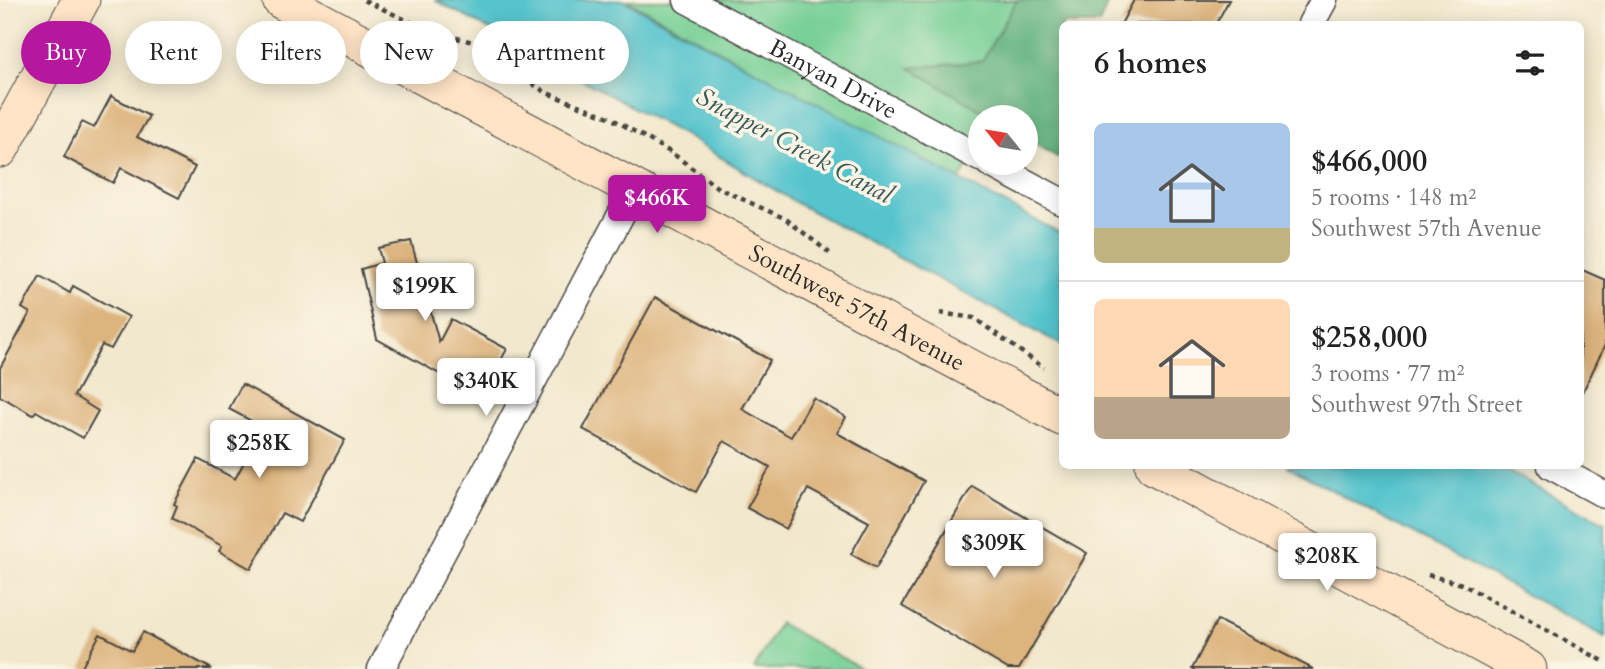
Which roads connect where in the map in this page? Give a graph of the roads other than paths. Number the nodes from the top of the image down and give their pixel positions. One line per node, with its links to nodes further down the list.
1 (81, 0): 6 (main road)
2 (281, 0): 9 (main road, Southwest 57th Avenue)
3 (687, 0): 7 (street, Banyan Drive)
4 (1324, 0): 5 (street)
5 (1313, 21)
6 (0, 149)
7 (968, 152)
8 (1011, 175): 10 (street)
9 (634, 190): 11 (main road, Southwest 57th Avenue); 15 (street)
10 (1059, 200)
11 (1059, 415)
12 (1160, 469): 16 (main road)
13 (1557, 469): 14 (street)
14 (1605, 495)
15 (381, 669)
16 (1528, 669)

